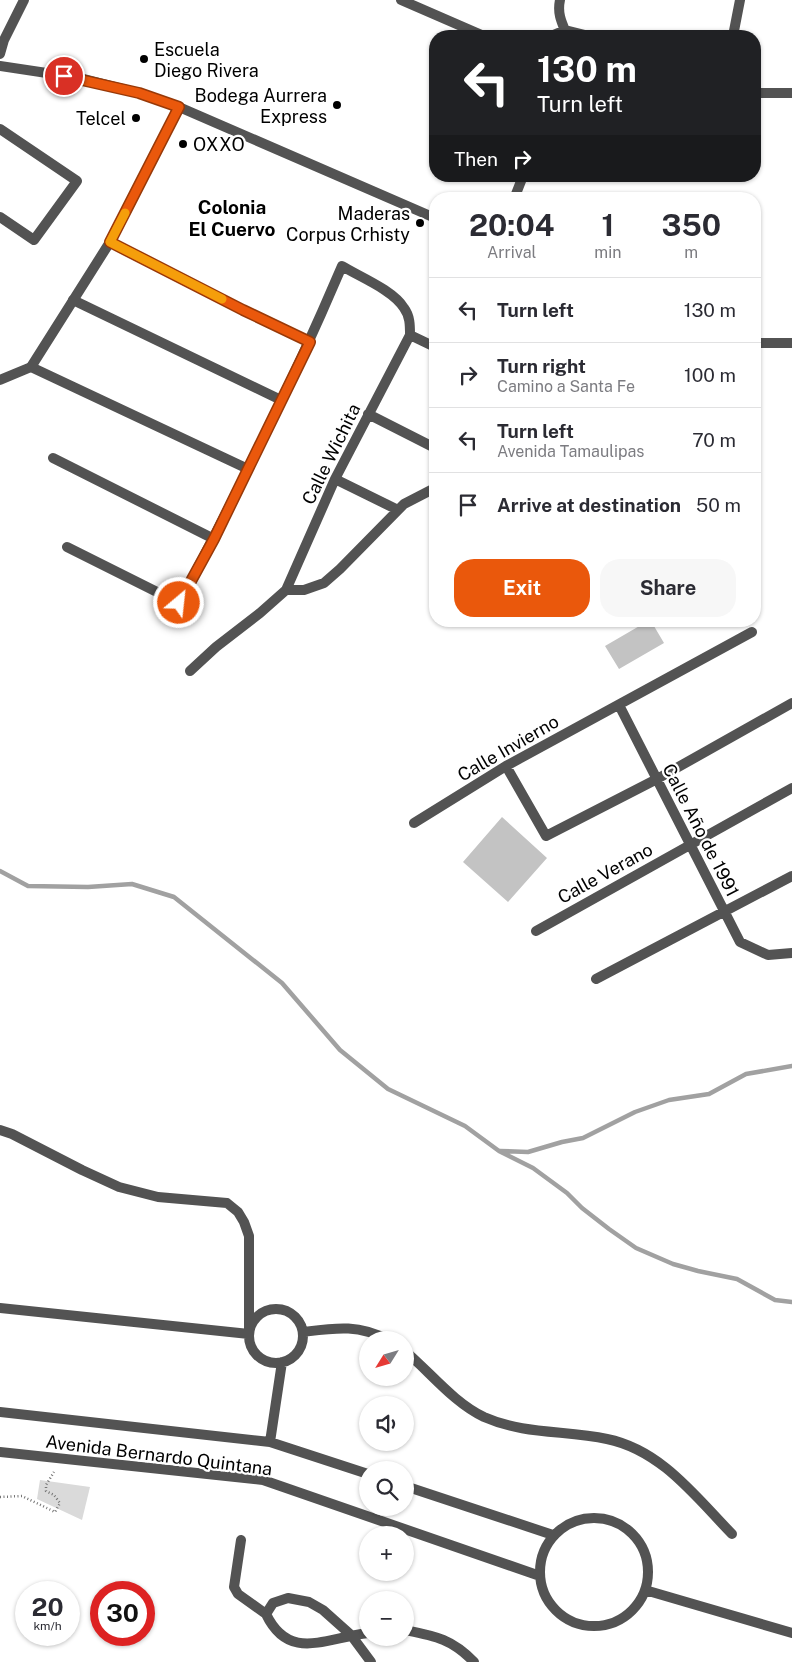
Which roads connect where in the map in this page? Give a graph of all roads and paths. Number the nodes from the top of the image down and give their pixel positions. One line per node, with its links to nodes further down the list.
1 (24, 0): 8 (street)
2 (560, 0): 6 (street)
3 (740, 0): 7 (street)
4 (405, 1): 5 (street)
5 (470, 30)
6 (564, 30)
7 (733, 30)
8 (0, 54)
9 (0, 66): 12 (street)
10 (761, 93): 11 (street)
11 (792, 93)
12 (179, 107): 14 (street); 16 (street)
13 (0, 129): 15 (street)
14 (429, 215)
15 (0, 217)
16 (110, 242): 17 (street); 19 (street)
17 (73, 300): 23 (street); 25 (street)
18 (410, 335): 19 (street); 21 (street); 26 (street, Calle Wichita)
19 (310, 342): 25 (street)
20 (792, 343): 22 (street)
21 (429, 344)
22 (761, 344)
23 (31, 367): 24 (street); 29 (street)
24 (0, 380)
25 (281, 400): 29 (street)
26 (368, 414): 27 (street); 30 (street, Calle Wichita)
27 (429, 445)
28 (53, 458): 33 (street)
29 (248, 469): 33 (street)
30 (335, 479): 32 (street); 35 (street, Calle Wichita)
31 (429, 491): 32 (street)
32 (398, 510): 35 (street)
33 (214, 539): 34 (street)
34 (67, 547)
35 (286, 590): 37 (street)
36 (752, 632): 39 (street, Calle Invierno)
37 (190, 671)
38 (792, 703): 41 (street)
39 (619, 705): 40 (street, Calle Invierno); 41 (street, Calle Año de 1991)
40 (506, 766): 41 (street); 43 (street, Calle Invierno)
41 (657, 779): 44 (street, Calle Año de 1991)
42 (792, 788): 44 (street, Calle Verano)
43 (414, 823)
44 (690, 844): 46 (street, Calle Año de 1991); 47 (street, Calle Verano)
45 (792, 876): 46 (street)
46 (724, 911): 48 (street, Calle Año de 1991); 49 (street)
47 (536, 931)
48 (792, 953)
49 (596, 979)
50 (0, 1130): 53 (street)
51 (0, 1308): 53 (street)
52 (366, 1331): 54 (street)
53 (249, 1332): 54 (street); 56 (street)
54 (303, 1332): 56 (street)
55 (414, 1359): 64 (street)
56 (282, 1362): 58 (street)
57 (0, 1412): 58 (street, Avenida Bernardo Quintana)
58 (270, 1442): 60 (street, Avenida Bernardo Quintana)
59 (0, 1452): 67 (street, Avenida Bernardo Quintana)
60 (359, 1471)
61 (54, 1472): 63 (path)
62 (414, 1489): 65 (street)
63 (0, 1497)
64 (732, 1534)
65 (553, 1535): 67 (street); 68 (street)
66 (241, 1540): 69 (street)
67 (540, 1576): 68 (street)
68 (645, 1590): 72 (street)
69 (266, 1614): 73 (street); 73 (street)
70 (414, 1632): 75 (street)
71 (359, 1633): 73 (street)
72 (792, 1633)
73 (351, 1634): 74 (street)
74 (371, 1662)
75 (474, 1662)

